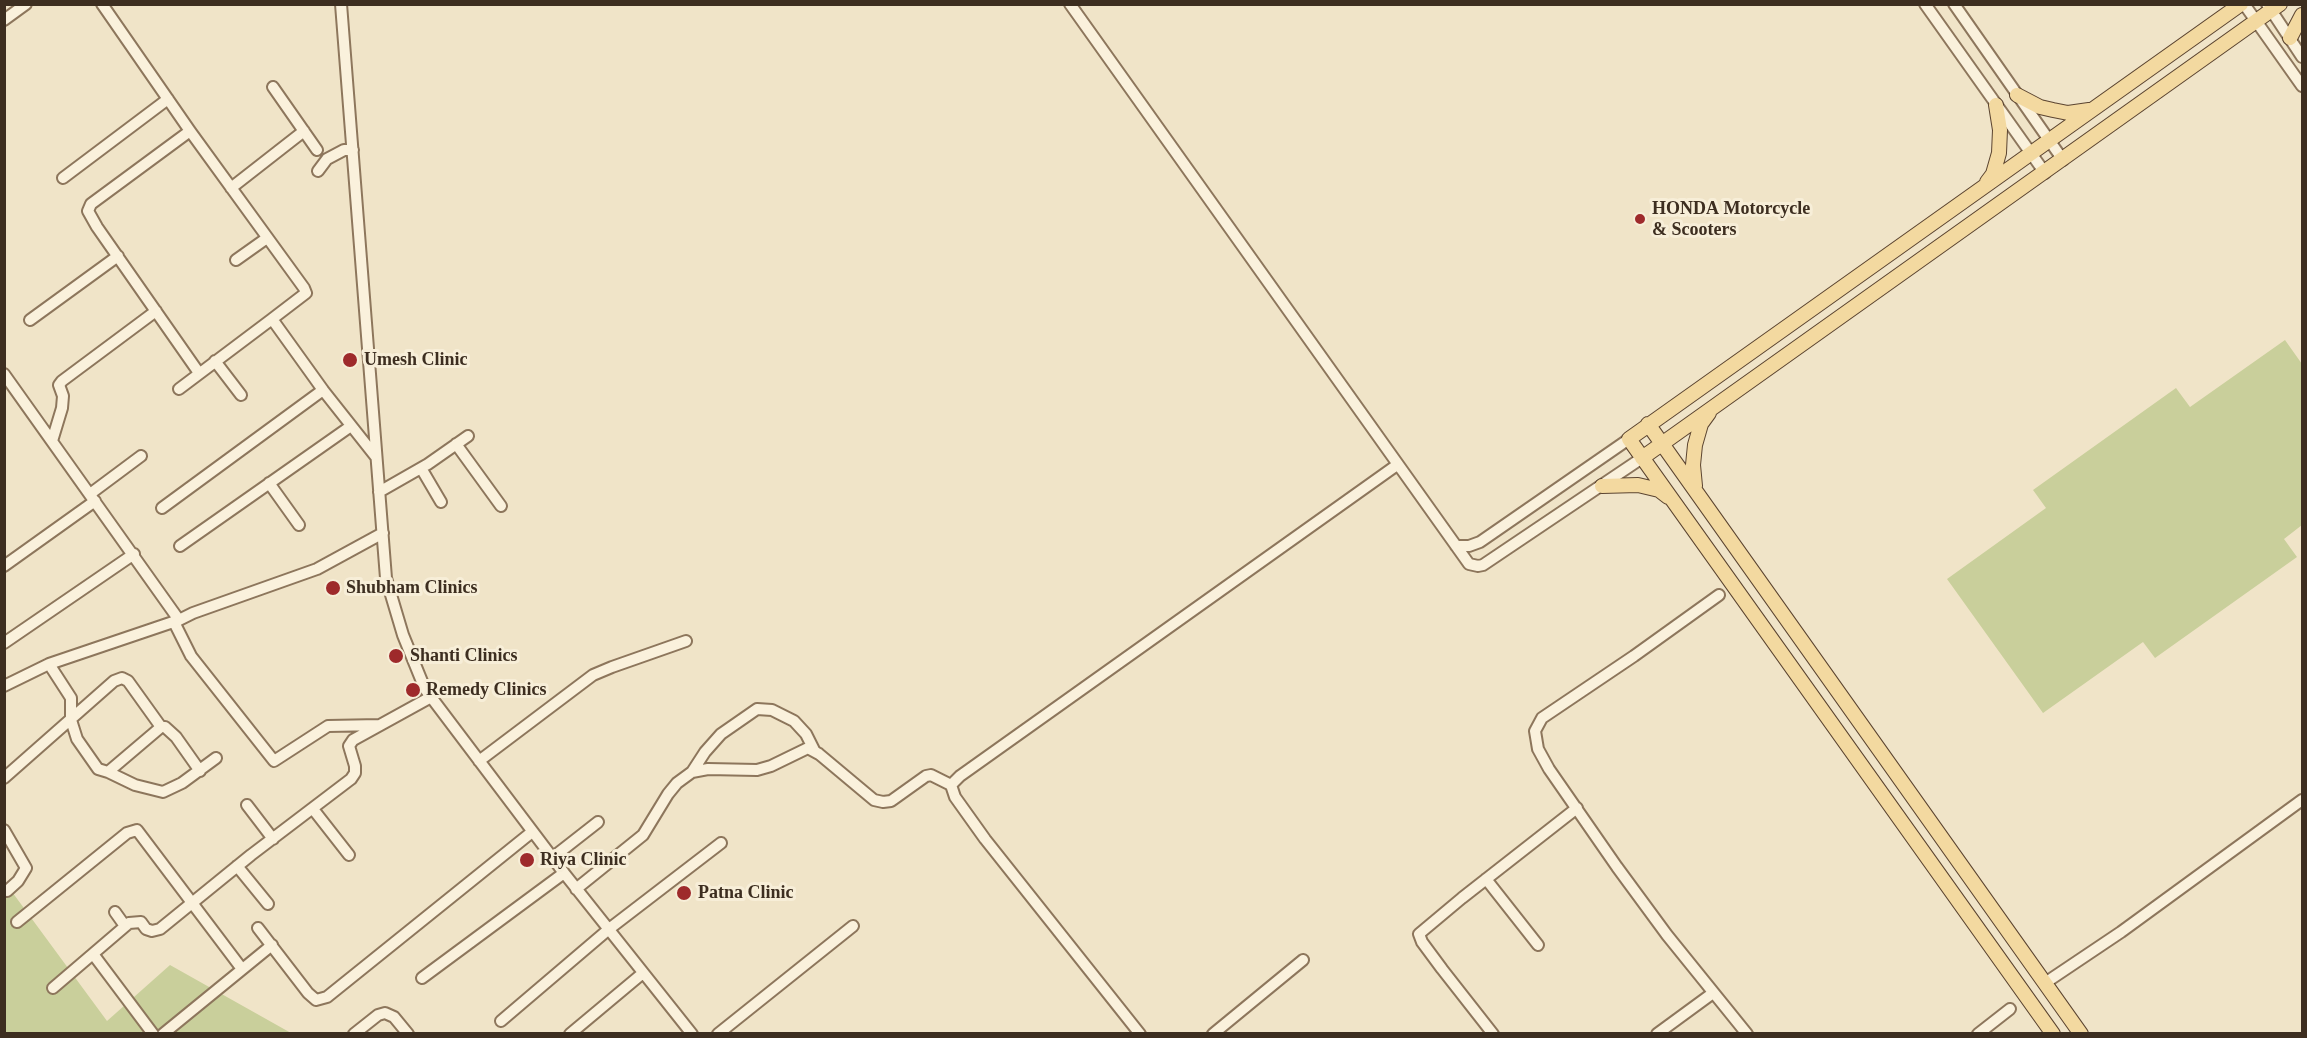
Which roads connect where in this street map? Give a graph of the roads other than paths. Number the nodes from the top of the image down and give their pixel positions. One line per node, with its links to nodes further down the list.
1 (26, 4): 10 (street)
2 (102, 4): 17 (street)
3 (341, 4): 24 (street)
4 (1071, 4): 55 (street)
5 (1925, 4): 18 (street)
6 (1954, 4): 16 (street)
7 (2242, 4): 11 (street); 19 (main road)
8 (2273, 7): 11 (main road); 12 (street)
9 (2302, 15): 12 (main road)
10 (4, 20)
11 (2257, 22): 14 (street); 26 (main road)
12 (2290, 38): 13 (street)
13 (2302, 57)
14 (2302, 86)
15 (273, 87): 21 (street)
16 (2017, 95): 19 (main road); 22 (street)
17 (168, 99): 20 (street); 29 (street)
18 (1996, 105): 25 (street); 31 (main road)
19 (2098, 106): 22 (main road)
20 (190, 131): 30 (street); 33 (street)
21 (304, 131): 23 (street); 30 (street)
22 (2049, 141): 25 (main road); 26 (street)
23 (317, 150)
24 (353, 150): 27 (street); 53 (street)
25 (2030, 154): 28 (street); 31 (main road)
26 (2063, 160): 28 (main road)
27 (318, 171)
28 (2045, 173): 44 (main road)
29 (63, 178)
30 (231, 188): 32 (street)
31 (1982, 189): 45 (main road)
32 (266, 236): 34 (street); 36 (street)
33 (118, 256): 35 (street); 37 (street)
34 (235, 258)
35 (156, 311): 39 (street); 49 (street)
36 (272, 319): 38 (street); 42 (street)
37 (30, 320)
38 (216, 361): 39 (street); 43 (street)
39 (200, 373): 41 (street)
40 (4, 374): 49 (street)
41 (179, 389)
42 (323, 390): 46 (street); 65 (street)
43 (241, 395)
44 (1712, 409): 50 (main road); 59 (main road)
45 (1648, 424): 48 (main road); 50 (main road)
46 (351, 426): 53 (street); 57 (street)
47 (468, 436): 51 (street)
48 (1629, 439): 54 (main road); 69 (street)
49 (52, 441): 61 (street)
50 (1663, 443): 54 (main road); 59 (main road)
51 (456, 444): 56 (street); 64 (street)
52 (141, 456): 61 (street)
53 (376, 457): 60 (street)
54 (1642, 458): 58 (street); 62 (main road)
55 (1397, 465): 69 (street); 91 (street)
56 (421, 468): 60 (street); 63 (street)
57 (269, 483): 66 (street); 68 (street)
58 (1602, 486): 62 (main road); 69 (street)
59 (1696, 489): 71 (main road)
60 (379, 492): 67 (street)
61 (92, 498): 70 (street); 72 (street)
62 (1672, 500): 73 (main road)
63 (441, 502)
64 (501, 506)
65 (162, 508)
66 (299, 525)
67 (383, 533): 75 (street); 80 (street)
68 (180, 546)
69 (1455, 546)
70 (134, 554): 75 (street); 77 (street)
71 (1748, 563): 73 (main road); 123 (main road)
72 (4, 566)
73 (1729, 578): 141 (main road)
74 (1719, 595): 94 (street)
75 (177, 621): 78 (street); 82 (street)
76 (686, 641): 86 (street)
77 (4, 643)
78 (49, 664): 79 (street); 81 (street)
79 (4, 686)
80 (431, 697): 82 (street); 86 (street)
81 (70, 720): 83 (street); 88 (street); 90 (street)
82 (380, 725): 95 (street)
83 (161, 727): 87 (street); 88 (street)
84 (814, 750): 89 (street); 89 (street); 91 (street)
85 (216, 758): 87 (street)
86 (479, 761): 98 (street)
87 (200, 771): 88 (street)
88 (108, 772)
89 (692, 772): 106 (street)
90 (4, 778)
91 (951, 785): 136 (street)
92 (2302, 800): 123 (street)
93 (247, 805): 99 (street)
94 (1577, 808): 105 (street); 125 (street)
95 (313, 809): 99 (street); 101 (street)
96 (598, 822): 102 (street)
97 (4, 830): 107 (street)
98 (532, 832): 102 (street); 116 (street)
99 (273, 839): 103 (street)
100 (721, 843): 115 (street)
101 (349, 855)
102 (552, 858): 104 (street)
103 (237, 866): 108 (street); 109 (street)
104 (564, 873): 106 (street); 122 (street)
105 (1486, 879): 117 (street); 138 (street)
106 (576, 889): 115 (street)
107 (8, 891)
108 (191, 903): 111 (street); 112 (street); 120 (street)
109 (268, 904)
110 (115, 912): 112 (street)
111 (17, 922)
112 (125, 926): 118 (street)
113 (853, 926): 135 (street)
114 (258, 928): 116 (street)
115 (609, 929): 121 (street); 127 (street)
116 (272, 945): 120 (street)
117 (1538, 945)
118 (93, 954): 124 (street); 129 (street)
119 (1303, 960): 137 (street)
120 (242, 969): 130 (street)
121 (644, 973): 133 (street); 134 (street)
122 (422, 978)
123 (2045, 983): 142 (main road)
124 (53, 988)
125 (1713, 993): 128 (street); 139 (street)
126 (2010, 1009): 140 (street)
127 (501, 1021)
128 (1663, 1032)
129 (153, 1034)
130 (163, 1034)
131 (354, 1034): 132 (street)
132 (408, 1034)
133 (570, 1034)
134 (692, 1034)
135 (718, 1034)
136 (1140, 1034)
137 (1213, 1034)
138 (1492, 1034)
139 (1747, 1034)
140 (1978, 1034)
141 (2053, 1034)
142 (2081, 1034)

